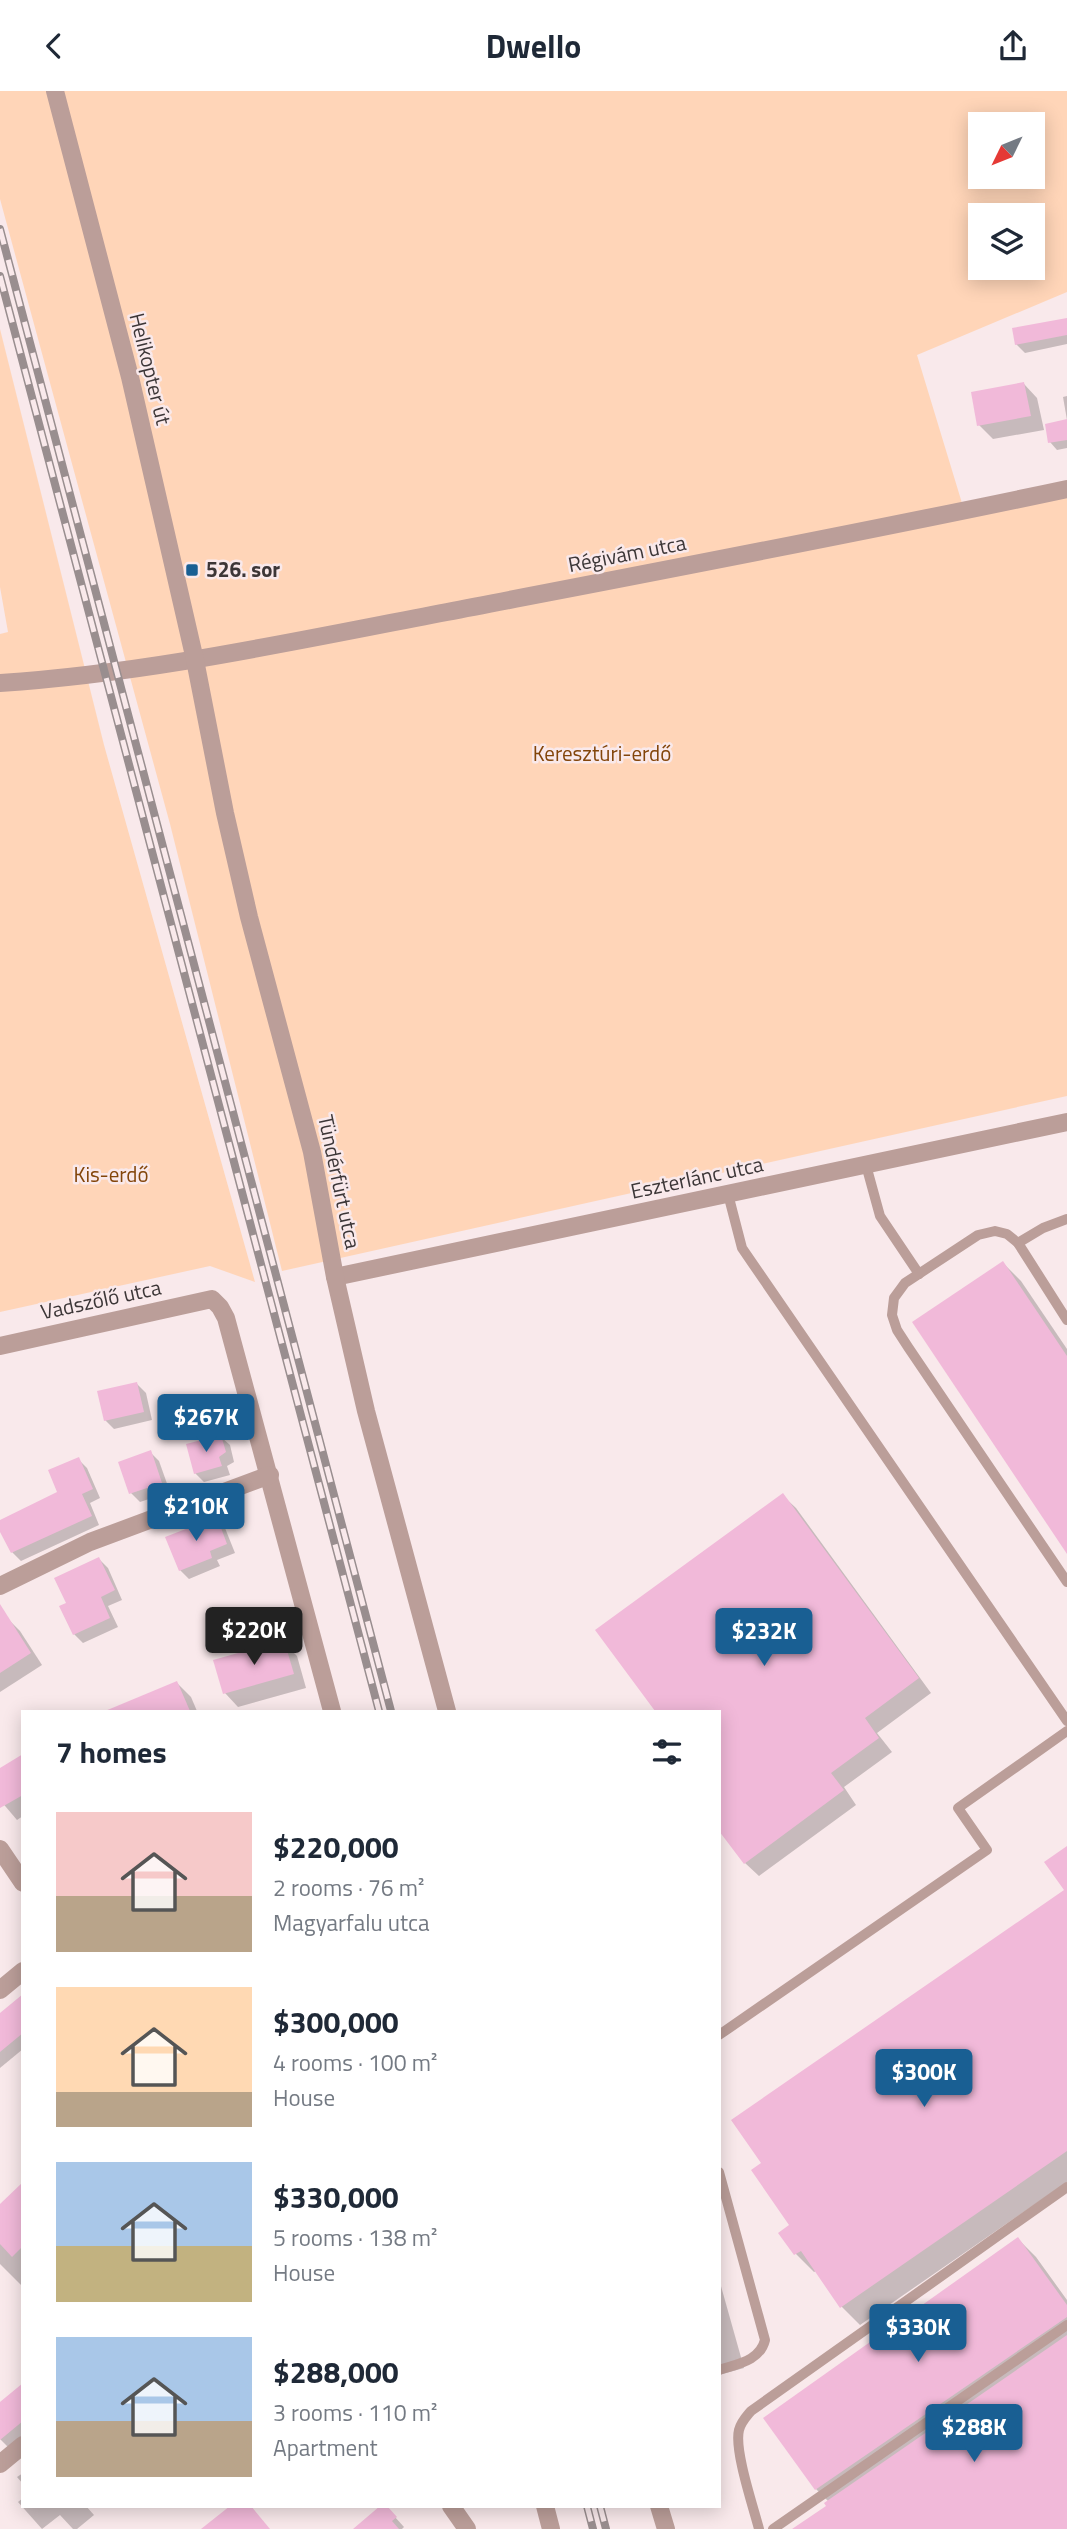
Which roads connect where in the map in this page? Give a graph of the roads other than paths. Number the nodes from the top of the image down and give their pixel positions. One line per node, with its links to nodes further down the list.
1 (55, 91): 3 (street, Helikopter út)
2 (1067, 489): 3 (street, Régivám utca)
3 (195, 660): 4 (street); 11 (street, Tündérfürt utca)
4 (0, 683)
5 (1067, 1122): 6 (street, Eszterlánc utca)
6 (866, 1165): 7 (street, Eszterlánc utca); 10 (lane)
7 (728, 1195): 11 (street, Eszterlánc utca); 19 (lane)
8 (1067, 1219): 9 (lane)
9 (1017, 1243): 10 (lane); 12 (lane)
10 (919, 1274): 15 (lane)
11 (335, 1277): 18 (street, Tündérfürt utca)
12 (1067, 1320)
13 (0, 1346): 14 (street, Vadszőlő utca)
14 (270, 1475): 16 (street); 17 (street)
15 (1067, 1582)
16 (0, 1586)
17 (332, 1710)
18 (447, 1710)
19 (1067, 1721)
20 (1067, 1731): 25 (lane)
21 (0, 1849): 22 (street)
22 (21, 1880)
23 (21, 1973): 24 (street)
24 (0, 1990)
25 (721, 2034)
26 (721, 2179): 29 (lane)
27 (1067, 2187): 38 (lane)
28 (1067, 2325): 39 (lane)
29 (721, 2369)
30 (21, 2447): 31 (street)
31 (0, 2464)
32 (453, 2508): 35 (street)
33 (546, 2508): 36 (street)
34 (660, 2508): 37 (street)
35 (467, 2529)
36 (551, 2529)
37 (666, 2529)
38 (759, 2529)
39 (773, 2529)

